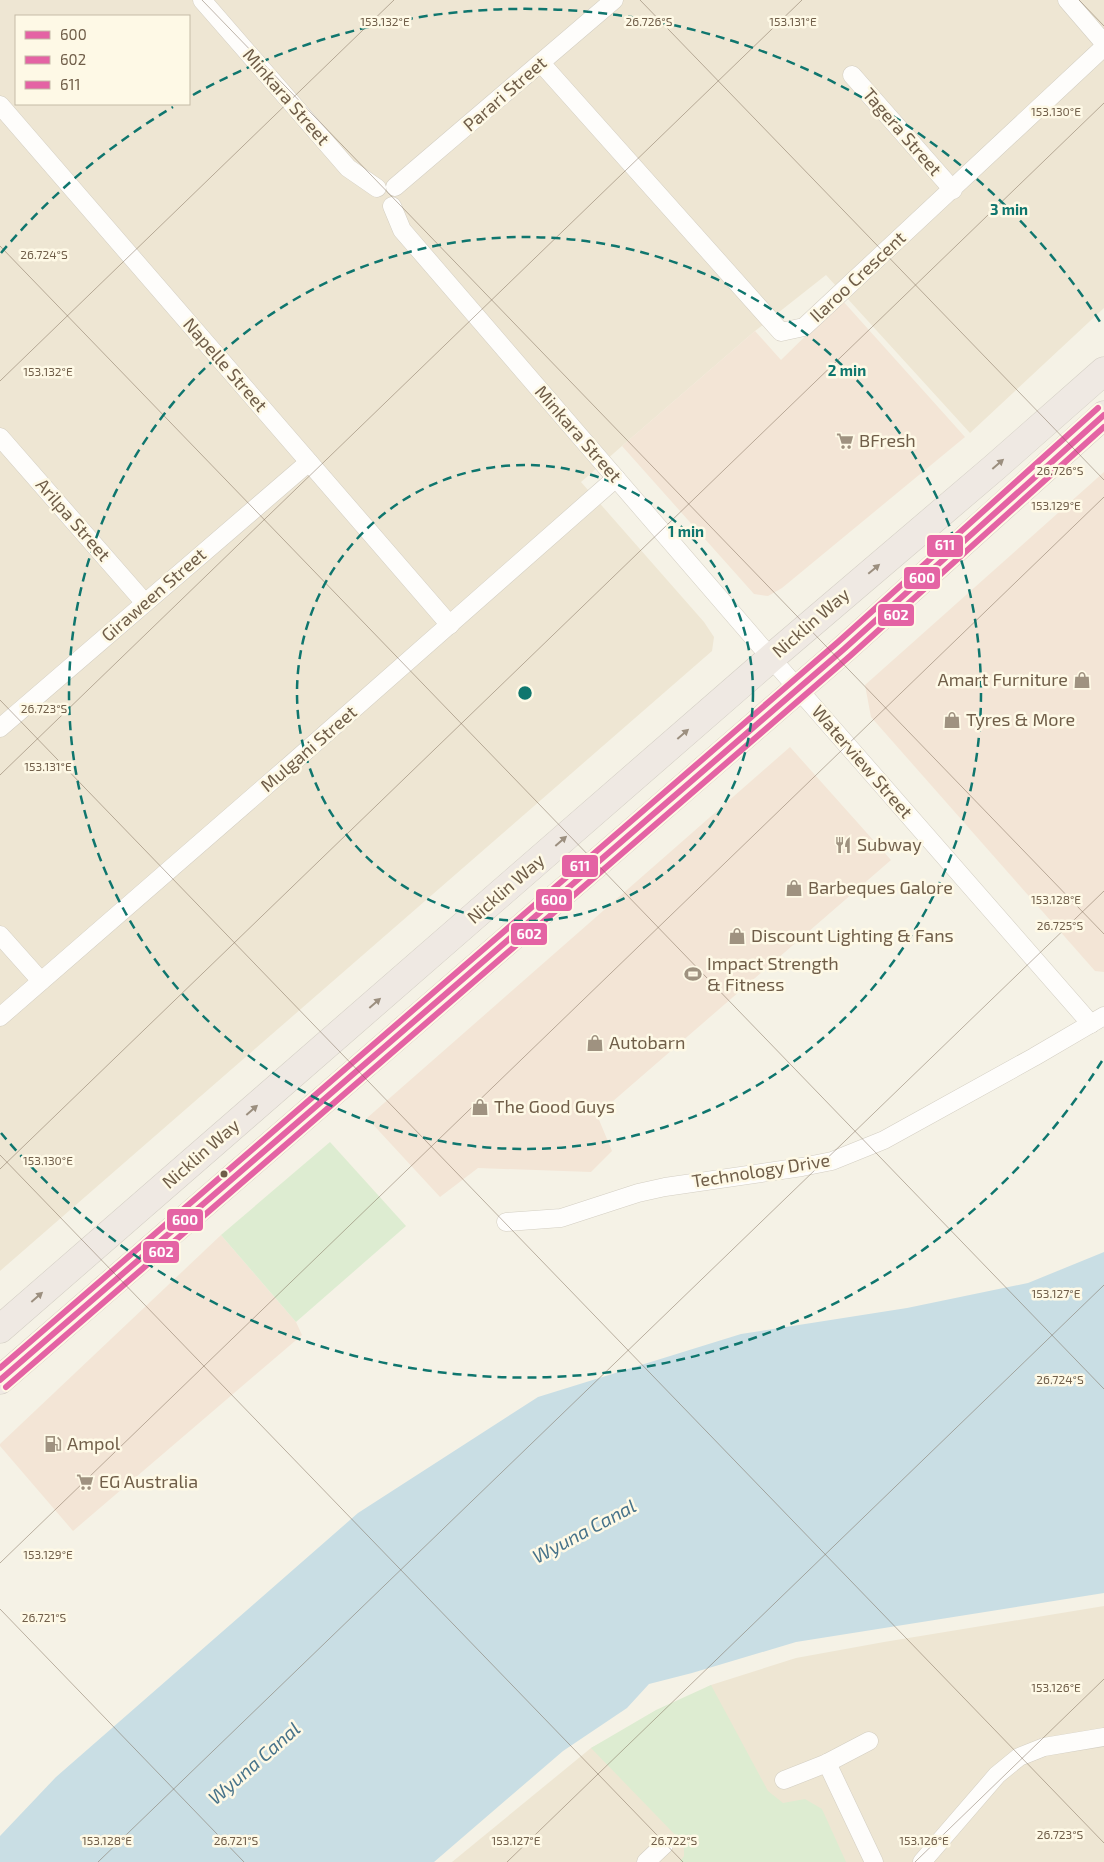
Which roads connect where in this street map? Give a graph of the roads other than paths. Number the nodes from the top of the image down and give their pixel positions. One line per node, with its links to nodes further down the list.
1 (202, 0): 10 (street, Minkara Street)
2 (614, 0): 6 (street, Parari Street)
3 (1068, 0): 4 (street)
4 (1104, 43)
5 (1104, 47): 11 (street, Ilaroo Crescent)
6 (541, 63): 9 (street, Parari Street); 11 (street, Ilaroo Crescent)
7 (852, 75): 11 (street, Tagera Street)
8 (0, 105): 16 (street, Napelle Street)
9 (395, 187): 10 (street); 12 (street)
10 (377, 188): 12 (street)
11 (953, 190)
12 (392, 206): 17 (street, Minkara Street)
13 (1104, 371): 20 (highway, Nicklin Way, one-way to 13)
14 (1104, 415): 21 (highway)
15 (0, 437): 18 (street, Arilpa Street)
16 (309, 462): 18 (street, Giraween Street); 19 (street, Napelle Street)
17 (616, 478): 19 (street, Mulgani Street); 20 (street, Minkara Street)
18 (145, 603): 22 (street, Giraween Street)
19 (450, 625): 24 (street, Mulgani Street)
20 (771, 658): 21 (street, Waterview Street); 28 (highway, Nicklin Way, one-way to 20)
21 (798, 688): 26 (street, Waterview Street); 29 (highway)
22 (0, 728)
23 (0, 935): 24 (street)
24 (41, 981): 25 (street, Mulgani Street)
25 (0, 1017)
26 (1098, 1020): 27 (street, Technology Drive)
27 (506, 1222)
28 (0, 1329)
29 (0, 1380)
30 (1104, 1737): 37 (street)
31 (870, 1741): 32 (street)
32 (827, 1763): 33 (street); 36 (street)
33 (784, 1780)
34 (664, 1845): 35 (street)
35 (646, 1862)
36 (874, 1862)
37 (922, 1862)

